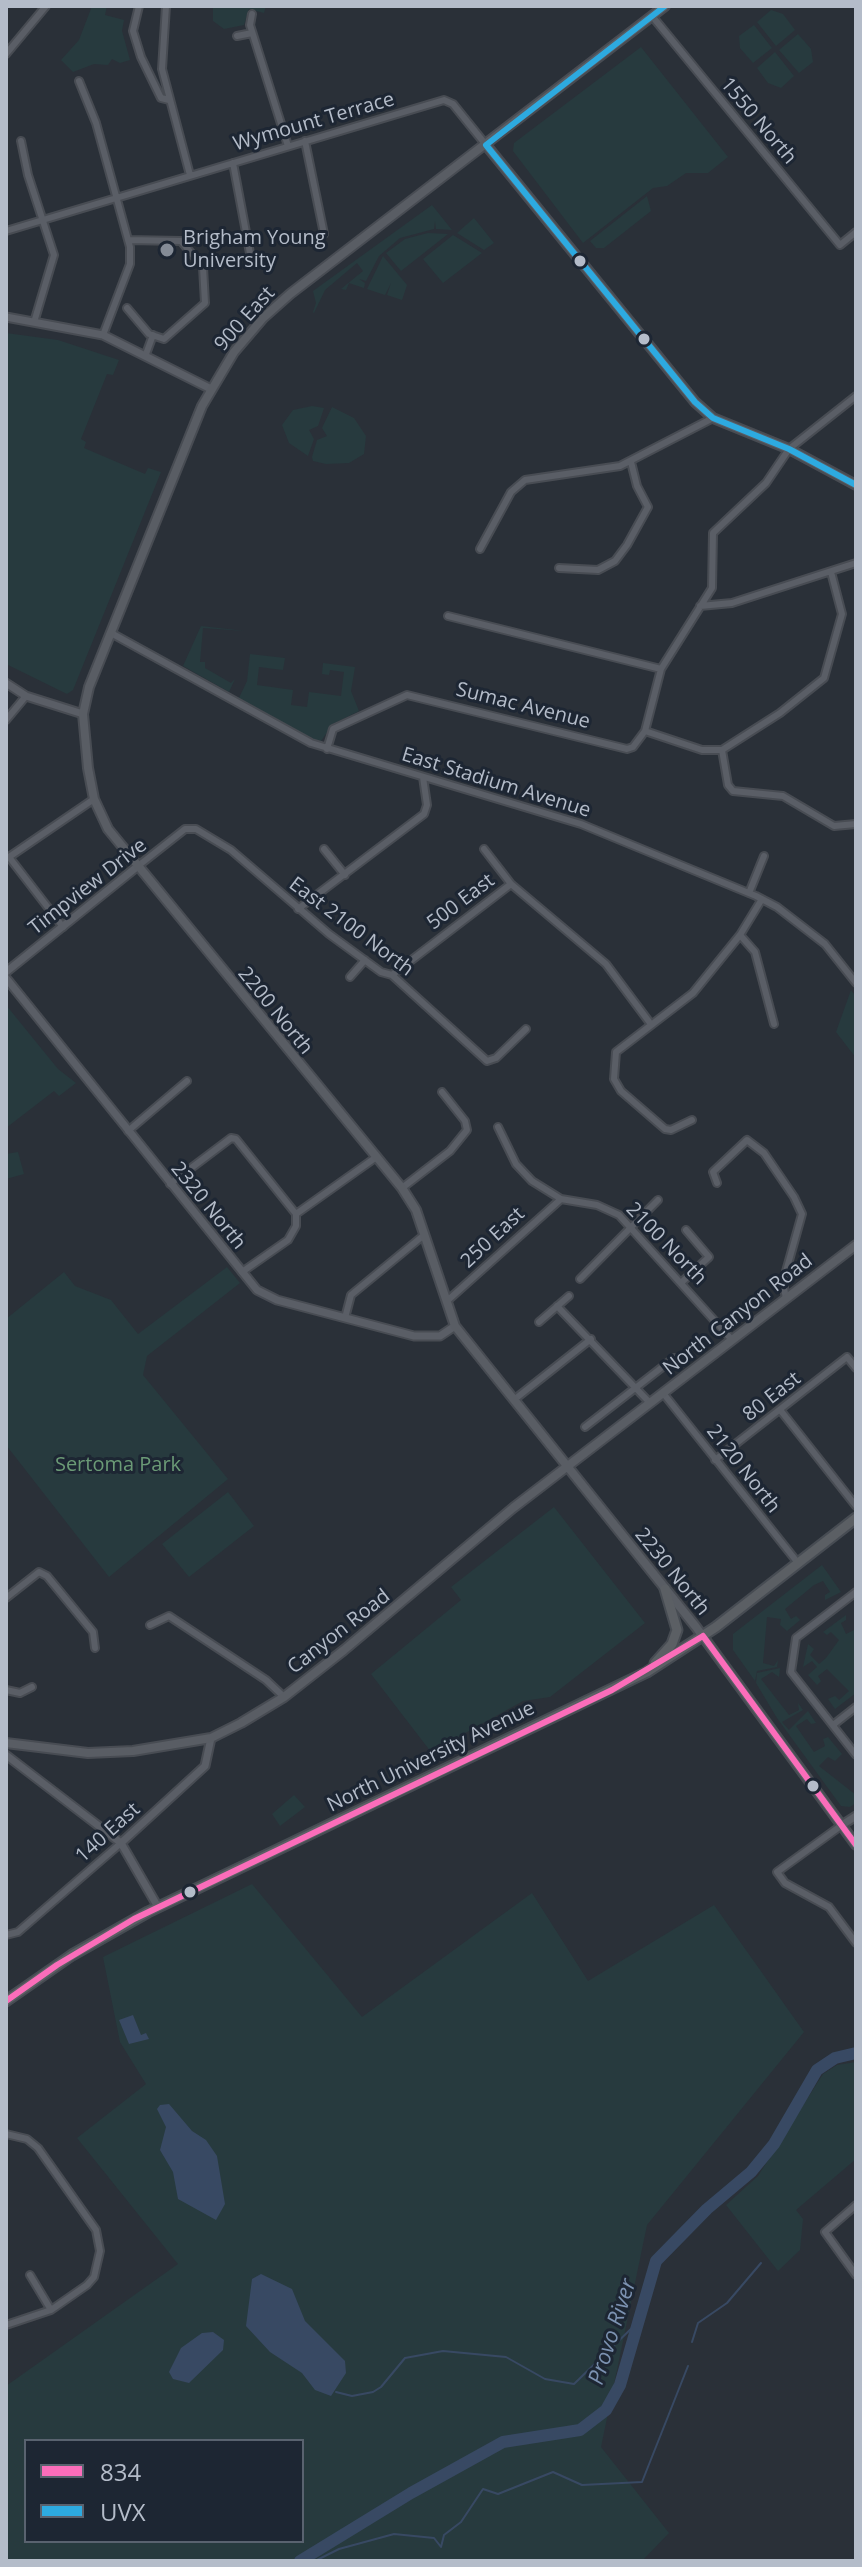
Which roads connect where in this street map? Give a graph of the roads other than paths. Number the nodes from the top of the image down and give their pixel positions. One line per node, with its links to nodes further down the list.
1 (46, 6): 9 (street)
2 (139, 6): 11 (street)
3 (166, 6): 11 (street)
4 (665, 6): 6 (main road, 900 East)
5 (252, 14): 7 (street)
6 (652, 16): 14 (main road, 900 East); 21 (street, 1550 North)
7 (252, 33): 8 (street); 15 (street)
8 (237, 36)
9 (6, 54)
10 (79, 81): 18 (street)
11 (169, 100): 17 (street)
12 (21, 141): 19 (street)
13 (305, 141): 14 (street, Wymount Terrace); 15 (street, Wymount Terrace); 22 (street)
14 (486, 145): 31 (main road, 900 East); 33 (main road)
15 (288, 146): 16 (street, Wymount Terrace)
16 (233, 163): 17 (street, Wymount Terrace); 24 (street)
17 (190, 175): 18 (street, Wymount Terrace)
18 (116, 199): 19 (street, Wymount Terrace); 23 (street)
19 (42, 220): 20 (street, Wymount Terrace); 27 (street)
20 (6, 231)
21 (856, 232)
22 (324, 234)
23 (128, 240): 28 (street); 29 (street)
24 (252, 264)
25 (127, 308): 29 (street)
26 (6, 317): 27 (street)
27 (35, 319): 28 (street)
28 (103, 335): 30 (street)
29 (153, 335): 30 (street)
30 (146, 354): 31 (street)
31 (211, 389): 43 (main road, 900 East)
32 (856, 396): 34 (street)
33 (713, 418): 34 (main road); 35 (street)
34 (789, 449): 36 (main road); 41 (street)
35 (631, 462): 37 (street); 39 (street)
36 (856, 485)
37 (480, 549)
38 (856, 563): 40 (street)
39 (559, 568)
40 (831, 572): 41 (street); 51 (street)
41 (700, 606): 44 (street)
42 (448, 616): 44 (street)
43 (111, 633): 47 (main road, 900 East); 50 (street, East Stadium Avenue)
44 (661, 669): 49 (street)
45 (6, 683): 46 (street)
46 (26, 696): 47 (street); 48 (street)
47 (83, 714): 53 (main road, 2200 North)
48 (6, 720)
49 (645, 731): 50 (street, Sumac Avenue); 51 (street)
50 (327, 749): 52 (street, East Stadium Avenue)
51 (722, 750): 54 (street)
52 (423, 777): 60 (street); 62 (street, East Stadium Avenue)
53 (94, 799): 59 (main road, 2200 North); 65 (street)
54 (856, 824)
55 (190, 828): 59 (street, Timpview Drive); 64 (street, East 2100 North)
56 (324, 849): 60 (street)
57 (484, 849): 61 (street)
58 (764, 856): 62 (street)
59 (138, 866): 65 (street, Timpview Drive); 81 (main road, 2200 North)
60 (345, 875): 64 (street)
61 (511, 884): 69 (street, 500 East); 73 (street)
62 (749, 893): 63 (street, East Stadium Avenue)
63 (762, 899): 66 (street); 72 (street, East Stadium Avenue)
64 (298, 909): 67 (street, East 2100 North)
65 (63, 927): 68 (street, Timpview Drive)
66 (740, 935): 73 (street); 74 (street)
67 (365, 960): 69 (street, East 2100 North); 70 (street)
68 (6, 972)
69 (392, 975): 75 (street, East 2100 North)
70 (350, 977)
71 (6, 978): 80 (street, 2320 North)
72 (856, 983)
73 (650, 1023): 78 (street)
74 (774, 1024)
75 (526, 1029)
76 (187, 1081): 80 (street)
77 (442, 1092): 84 (street)
78 (692, 1120)
79 (498, 1127): 85 (street)
80 (128, 1131): 83 (street, 2320 North)
81 (375, 1158): 84 (main road, 2200 North); 87 (street)
82 (717, 1183): 96 (street)
83 (170, 1184): 87 (street); 92 (street, 2320 North)
84 (402, 1188): 90 (main road, 2200 North)
85 (561, 1199): 88 (street, 2100 North); 97 (street, 250 East)
86 (658, 1200): 88 (street)
87 (296, 1214): 92 (street)
88 (634, 1227): 93 (street); 94 (street, 2100 North)
89 (686, 1230): 94 (street)
90 (424, 1235): 97 (main road, 2200 North); 99 (street)
91 (856, 1245): 96 (main road, North Canyon Road)
92 (242, 1272): 99 (street, 2320 North)
93 (580, 1279)
94 (682, 1282): 103 (street, 2100 North)
95 (569, 1296): 98 (street)
96 (786, 1299): 103 (main road, North Canyon Road)
97 (447, 1301): 101 (main road, 2200 North)
98 (557, 1306): 100 (street); 102 (street)
99 (345, 1318): 101 (street, 2320 North)
100 (539, 1322)
101 (455, 1326): 108 (main road, 2230 North)
102 (591, 1339): 106 (street); 108 (street)
103 (732, 1340): 107 (main road, North Canyon Road)
104 (674, 1358): 106 (street)
105 (856, 1368): 111 (street, 80 East)
106 (637, 1387): 109 (street); 112 (street)
107 (663, 1393): 109 (main road, North Canyon Road); 113 (street, 2120 North)
108 (515, 1399): 114 (main road, 2230 North)
109 (650, 1403): 110 (main road, North Canyon Road)
110 (640, 1410): 114 (main road, Canyon Road)
111 (781, 1411): 113 (street, 80 East); 115 (street)
112 (585, 1427)
113 (715, 1460): 117 (street, 2120 North)
114 (568, 1466): 118 (main road, 2230 North); 127 (main road, Canyon Road)
115 (856, 1506)
116 (856, 1518): 117 (highway, North University Avenue)
117 (798, 1563): 122 (highway, North University Avenue)
118 (665, 1589): 122 (main road, 2230 North); 124 (highway)
119 (856, 1592): 129 (street)
120 (6, 1598): 123 (street)
121 (150, 1625): 127 (street)
122 (703, 1636): 124 (highway, North University Avenue); 135 (main road, 2230 North)
123 (95, 1648)
124 (640, 1675): 138 (highway, North University Avenue)
125 (32, 1687): 126 (street)
126 (6, 1690)
127 (284, 1697): 130 (main road, Canyon Road)
128 (856, 1707): 129 (street)
129 (833, 1725): 133 (street)
130 (211, 1738): 131 (main road, Canyon Road); 136 (street, 140 East)
131 (6, 1743)
132 (6, 1755): 136 (street)
133 (856, 1755)
134 (856, 1816): 135 (street)
135 (842, 1825): 137 (main road, 2230 North); 140 (street)
136 (121, 1843): 138 (street); 139 (street, 140 East)
137 (856, 1845)
138 (158, 1907): 141 (highway, North University Avenue)
139 (6, 1935)
140 (856, 1943)
141 (6, 2001)
142 (8, 2134): 146 (street)
143 (856, 2205): 145 (street)
144 (30, 2275): 146 (street)
145 (856, 2275)
146 (51, 2310): 147 (street)
147 (6, 2325)

